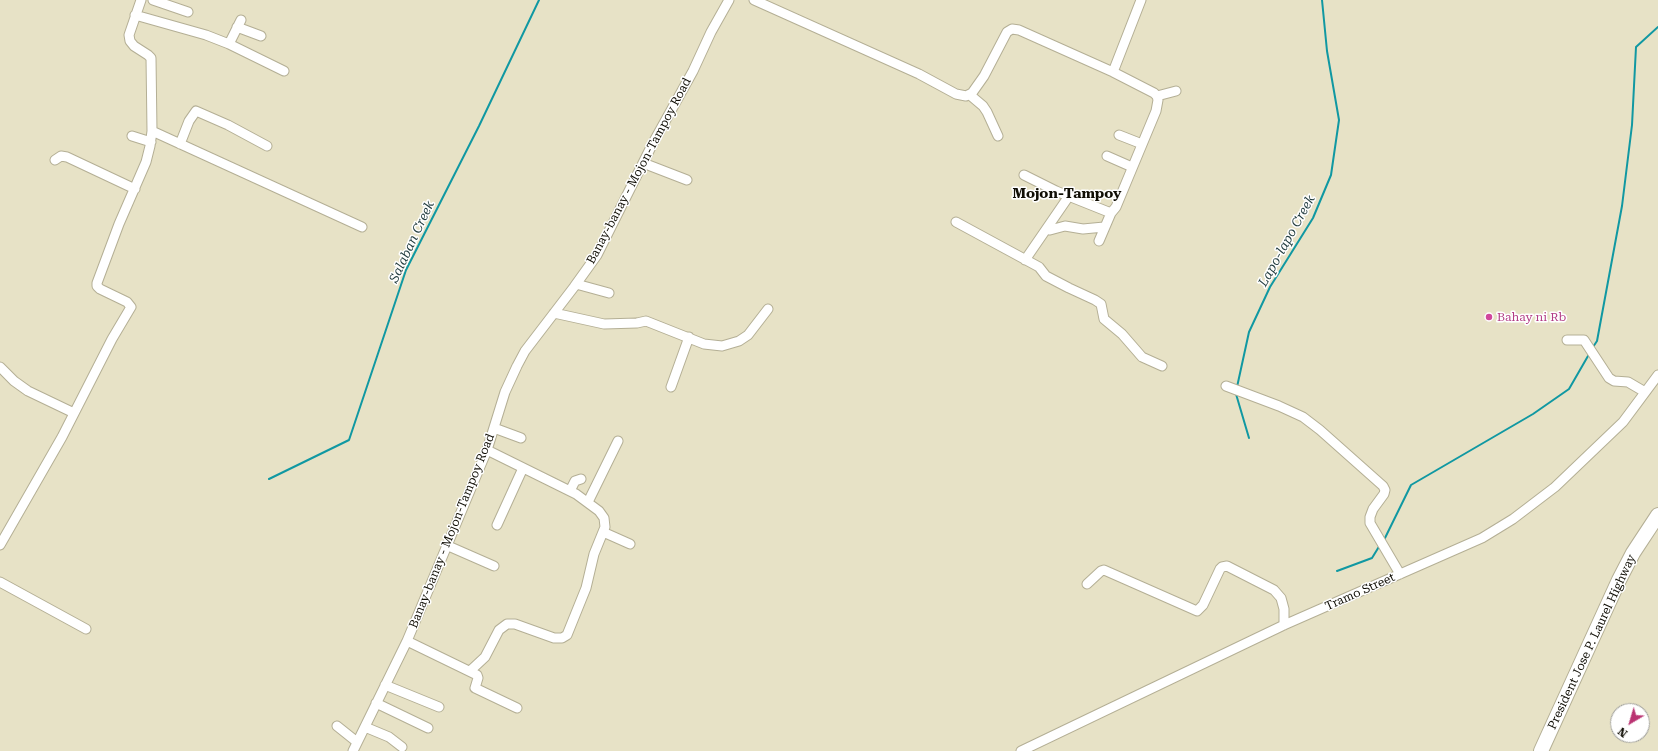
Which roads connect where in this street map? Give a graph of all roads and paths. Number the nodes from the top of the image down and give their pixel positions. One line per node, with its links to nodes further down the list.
1 (141, 0): 7 (street)
2 (153, 0): 6 (street)
3 (729, 0): 25 (street, Banay-banay - Mojon-Tampoy Road)
4 (754, 0): 13 (street)
5 (1141, 0): 11 (street)
6 (188, 12)
7 (135, 15): 9 (street); 15 (street)
8 (261, 36): 9 (street)
9 (229, 44): 10 (street)
10 (284, 71)
11 (1113, 72): 13 (street); 14 (street)
12 (1176, 90): 14 (street)
13 (970, 95): 18 (street)
14 (1157, 96): 21 (street)
15 (152, 131): 19 (street); 20 (street)
16 (1119, 135): 21 (street)
17 (132, 136): 19 (street)
18 (998, 136)
19 (151, 142): 29 (street)
20 (180, 144): 22 (street); 33 (street)
21 (1142, 144): 26 (street)
22 (267, 146)
23 (1107, 156): 26 (street)
24 (55, 160): 29 (street)
25 (643, 163): 28 (street); 38 (street, Banay-banay - Mojon-Tampoy Road)
26 (1132, 167): 31 (street)
27 (1024, 175): 30 (street)
28 (687, 180)
29 (135, 189): 50 (street)
30 (1069, 196): 31 (street); 37 (street)
31 (1111, 213): 34 (street)
32 (956, 222): 37 (street)
33 (362, 227)
34 (1104, 228): 35 (street); 36 (street)
35 (1050, 230)
36 (1099, 241)
37 (1025, 260): 44 (street)
38 (576, 284): 39 (street); 41 (street, Banay-banay - Mojon-Tampoy Road)
39 (610, 293)
40 (768, 309): 42 (street)
41 (554, 313): 42 (street); 51 (street, Banay-banay - Mojon-Tampoy Road)
42 (689, 337): 48 (street)
43 (1568, 340): 49 (street)
44 (1162, 366)
45 (0, 367): 50 (street)
46 (1658, 375): 49 (street, Tramo Street)
47 (1226, 386): 66 (street)
48 (671, 387)
49 (1645, 392): 66 (street, Tramo Street)
50 (74, 413): 63 (street)
51 (494, 428): 52 (street); 54 (street, Banay-banay - Mojon-Tampoy Road)
52 (521, 438)
53 (618, 440): 58 (street)
54 (487, 450): 55 (street); 64 (street, Banay-banay - Mojon-Tampoy Road)
55 (523, 468): 57 (street); 60 (street)
56 (581, 479): 57 (street)
57 (570, 491): 58 (street)
58 (588, 502): 61 (street)
59 (1658, 515): 84 (highway, President Jose P. Laurel Highway)
60 (497, 525)
61 (603, 532): 62 (street); 72 (street)
62 (630, 544)
63 (0, 545)
64 (446, 545): 65 (street); 71 (street, Banay-banay - Mojon-Tampoy Road)
65 (494, 566)
66 (1400, 574): 69 (street, Tramo Street)
67 (0, 582): 70 (street)
68 (1087, 584): 69 (street)
69 (1284, 625): 83 (street, Tramo Street)
70 (86, 629)
71 (407, 641): 72 (street); 73 (street, Banay-banay - Mojon-Tampoy Road)
72 (470, 672): 76 (street)
73 (385, 685): 74 (street, Banay-banay - Mojon-Tampoy Road); 75 (street)
74 (376, 703): 78 (street, Banay-banay - Mojon-Tampoy Road); 79 (street)
75 (439, 708)
76 (517, 708)
77 (337, 726): 80 (street)
78 (365, 727): 80 (street, Banay-banay - Mojon-Tampoy Road); 81 (street)
79 (428, 728)
80 (358, 742): 82 (street, Banay-banay - Mojon-Tampoy Road)
81 (402, 747)
82 (353, 751)
83 (1021, 751)
84 (1541, 751)

